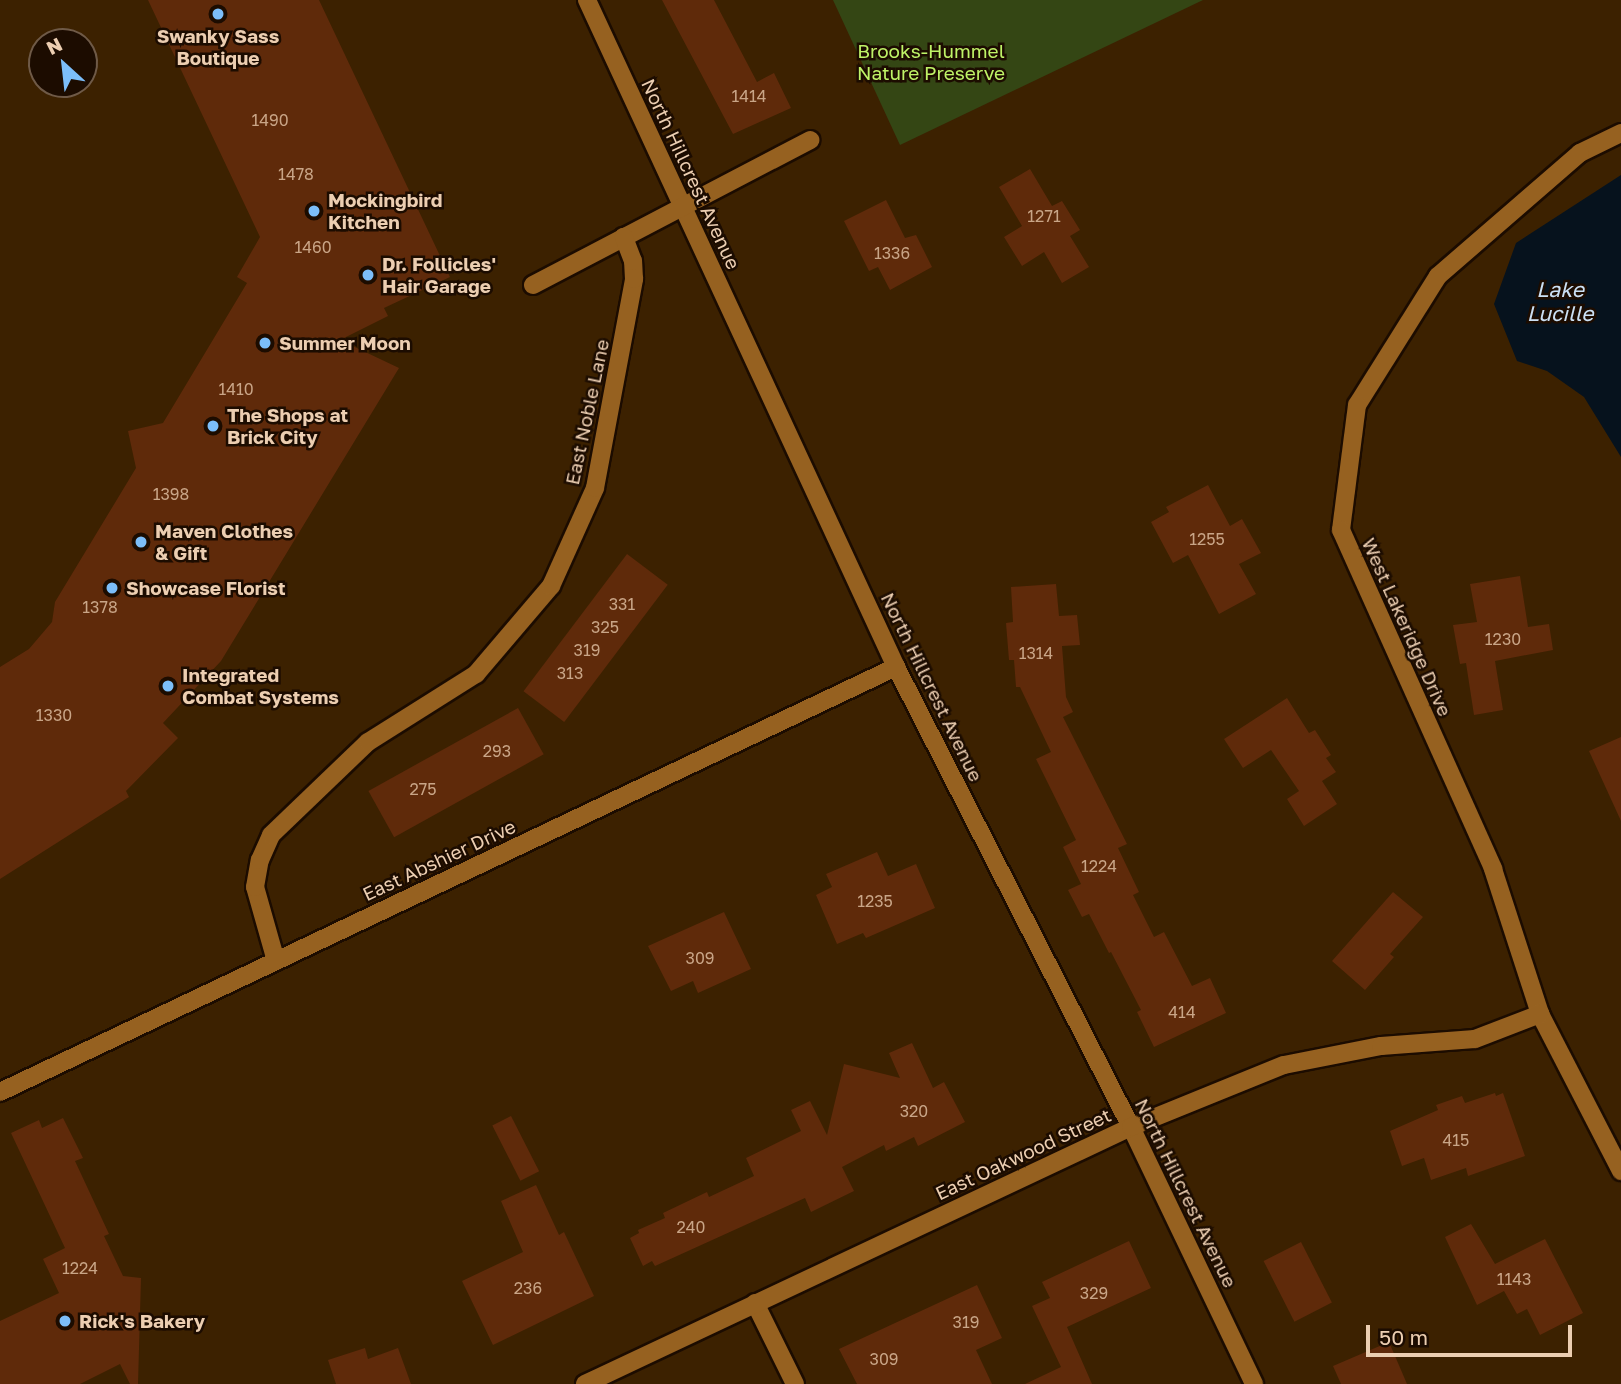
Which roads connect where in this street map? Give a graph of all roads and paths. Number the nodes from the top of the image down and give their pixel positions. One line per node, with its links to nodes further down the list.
1 (587, 0): 4 (street, North Hillcrest Avenue)
2 (1621, 133): 9 (street, West Lakeridge Drive)
3 (810, 140): 4 (street)
4 (684, 206): 5 (street); 7 (street, North Hillcrest Avenue)
5 (624, 237): 6 (street); 8 (street, East Noble Lane)
6 (533, 285)
7 (896, 667): 8 (street, East Abshier Drive); 11 (street, North Hillcrest Avenue)
8 (276, 961): 10 (street, East Abshier Drive)
9 (1540, 1014): 11 (street, East Oakwood Street); 12 (street, West Lakeridge Drive)
10 (0, 1092)
11 (1131, 1126): 13 (street, East Oakwood Street); 16 (street, North Hillcrest Avenue)
12 (1621, 1171)
13 (755, 1303): 14 (street, East Oakwood Street); 15 (street)
14 (585, 1384)
15 (795, 1384)
16 (1254, 1384)

